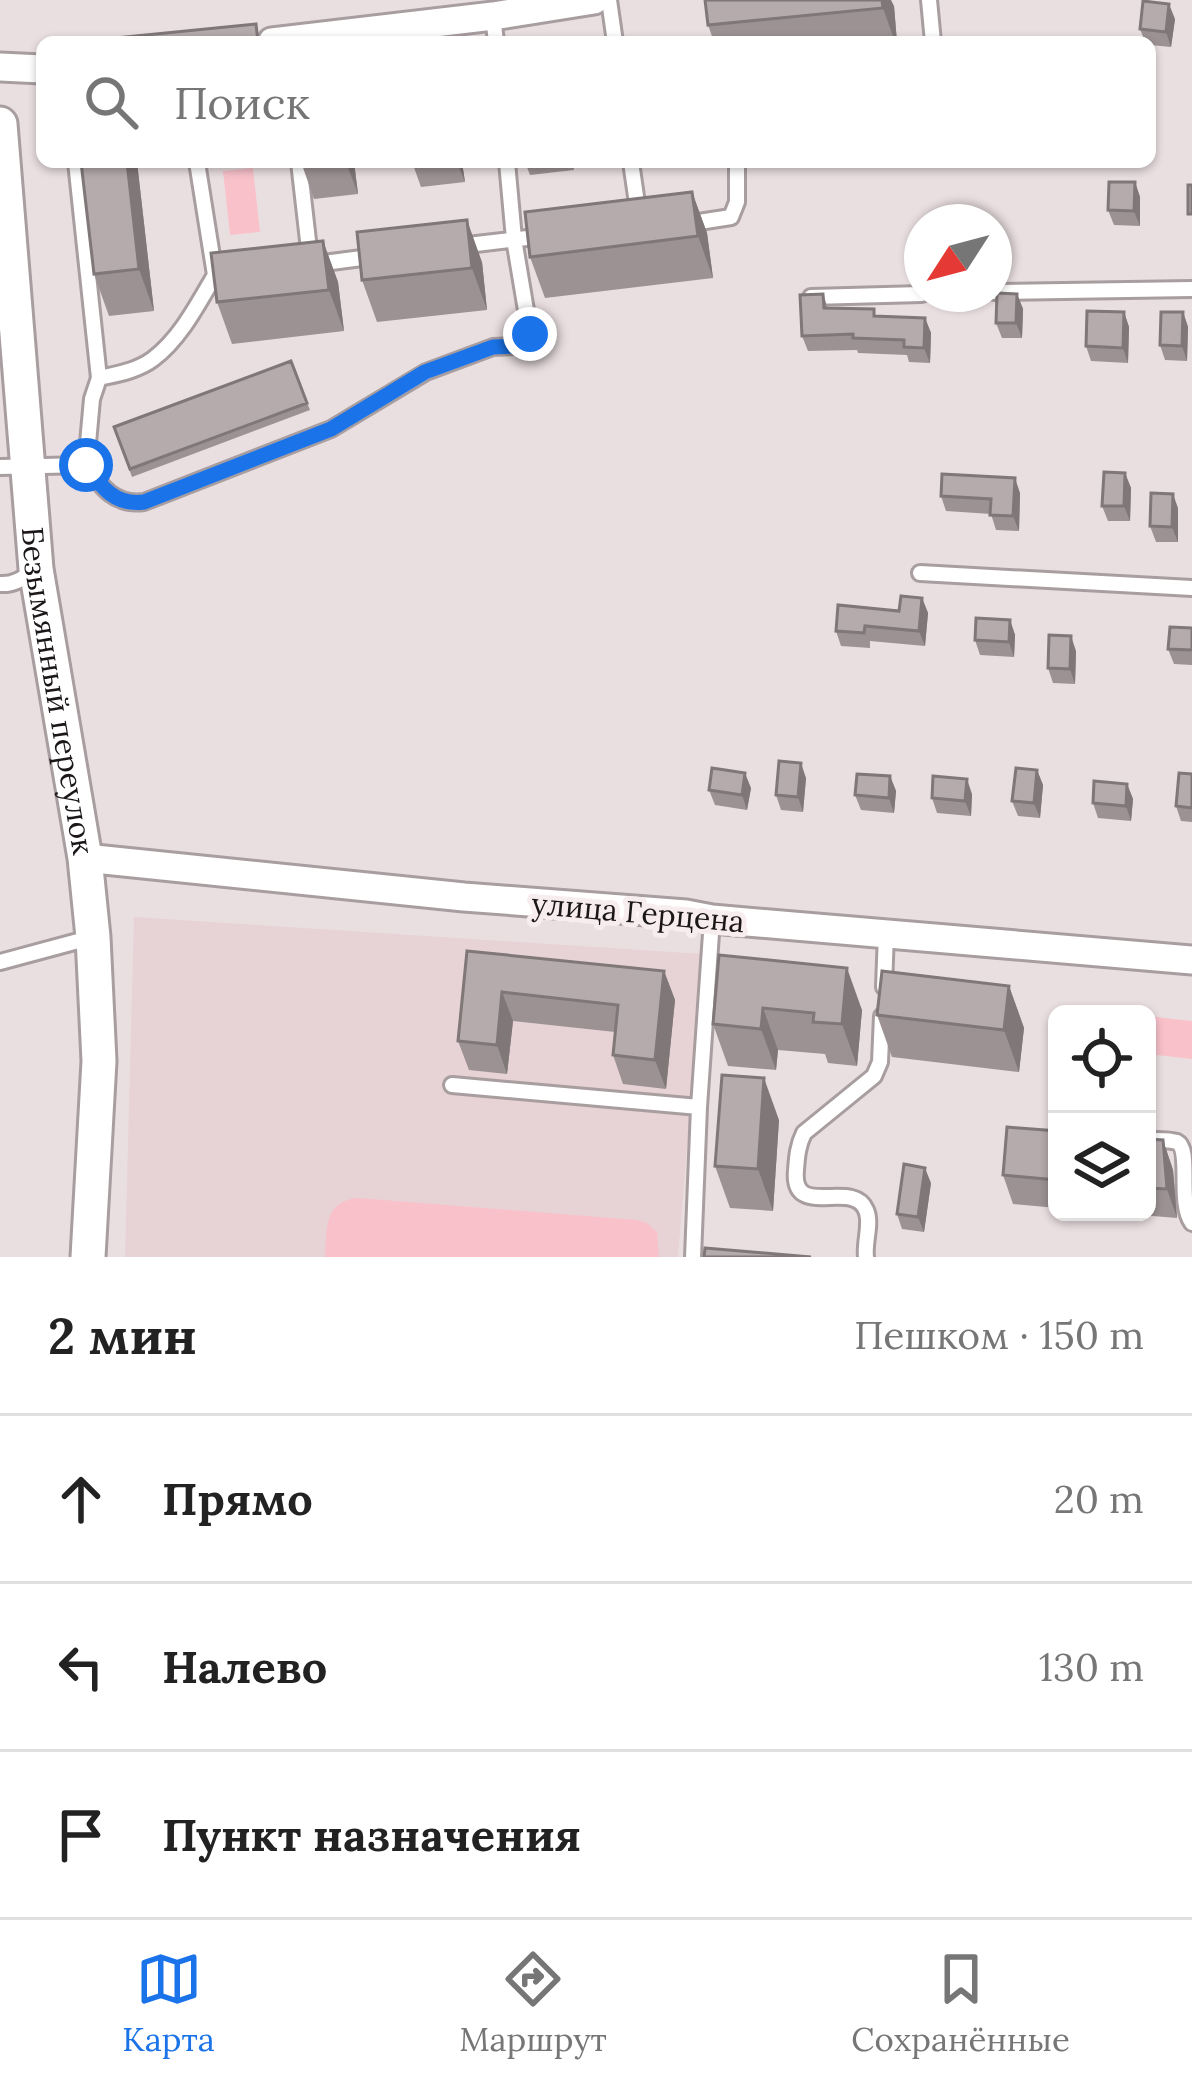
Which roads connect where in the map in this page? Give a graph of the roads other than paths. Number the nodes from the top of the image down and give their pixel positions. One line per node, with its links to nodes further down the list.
1 (594, 0): 4 (street)
2 (609, 0): 6 (lane)
3 (929, 0): 7 (lane)
4 (494, 29): 5 (street)
5 (371, 36)
6 (614, 36)
7 (932, 36)
8 (0, 67): 9 (street)
9 (36, 68)
10 (0, 124): 33 (street, Безымянный переулок)
11 (77, 168): 31 (lane)
12 (198, 168): 26 (lane)
13 (300, 168): 23 (lane)
14 (508, 168): 20 (lane)
15 (632, 168): 17 (lane)
16 (737, 168): 17 (lane)
17 (640, 228): 18 (lane)
18 (620, 230)
19 (556, 235): 20 (lane)
20 (514, 238): 21 (lane); 32 (lane)
21 (446, 248)
22 (401, 253): 23 (lane)
23 (310, 265): 24 (lane)
24 (286, 268)
25 (239, 272): 26 (lane)
26 (215, 275): 31 (lane)
27 (1192, 289): 28 (lane)
28 (1012, 292)
29 (904, 294): 30 (lane)
30 (806, 297)
31 (99, 378): 32 (lane)
32 (86, 465): 33 (lane)
33 (14, 467): 34 (street, Безымянный переулок)
34 (37, 569): 36 (lane); 38 (street, Безымянный переулок)
35 (920, 573): 37 (lane)
36 (0, 584)
37 (1192, 588)
38 (85, 858): 39 (street, улица Герцена); 41 (street, Безымянный переулок)
39 (712, 919): 40 (street, улица Герцена); 45 (lane)
40 (886, 933): 42 (street, улица Герцена); 50 (lane)
41 (93, 937): 43 (lane); 48 (street, Безымянный переулок)
42 (1192, 960)
43 (0, 962)
44 (452, 1085): 45 (lane)
45 (699, 1106): 49 (lane)
46 (1156, 1140): 47 (lane)
47 (1192, 1223)
48 (88, 1257)
49 (693, 1257)
50 (866, 1257)

